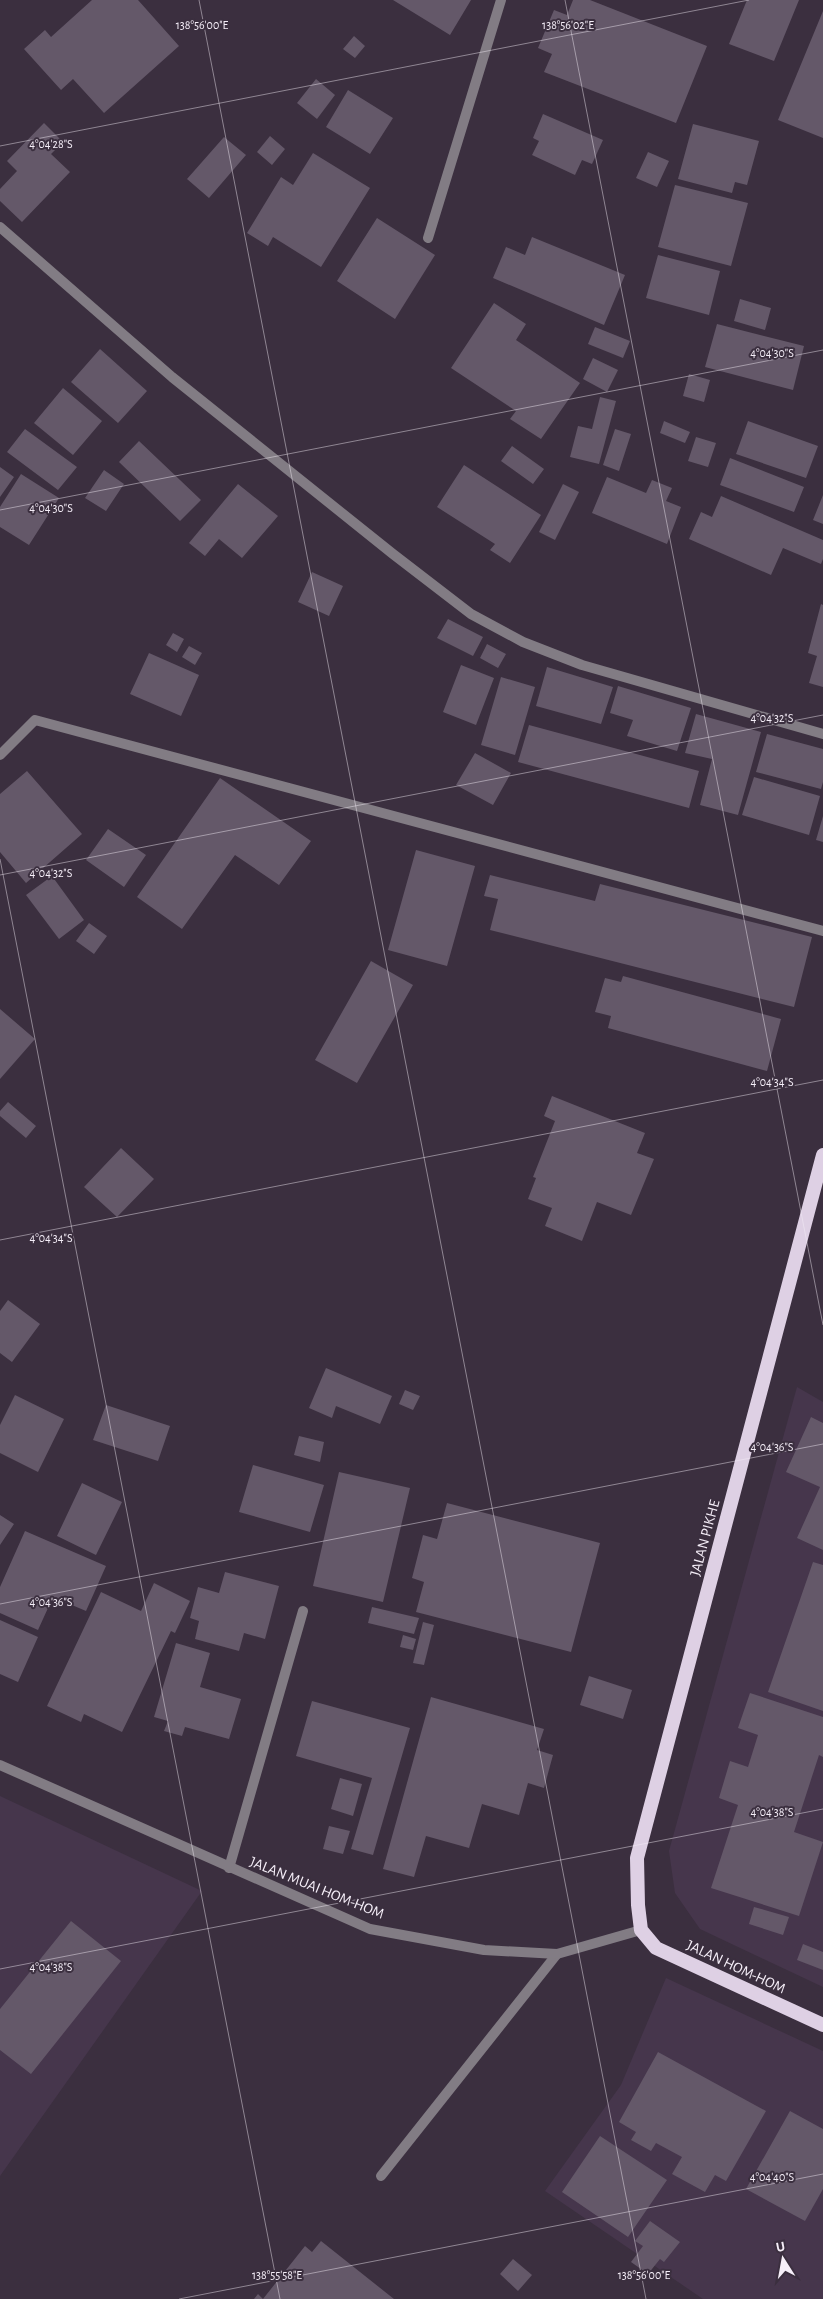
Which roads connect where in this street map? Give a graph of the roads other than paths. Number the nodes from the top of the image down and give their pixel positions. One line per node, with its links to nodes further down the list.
1 (501, 0): 3 (street)
2 (0, 227): 4 (street)
3 (428, 238)
4 (823, 734)
5 (0, 755): 6 (street)
6 (823, 931)
7 (823, 1156): 11 (highway, JALAN PIKHE)
8 (303, 1611): 10 (street)
9 (0, 1765): 10 (street, JALAN MUAI HOM-HOM)
10 (229, 1868): 12 (street, JALAN MUAI HOM-HOM)
11 (641, 1930): 12 (street, JALAN MUAI HOM-HOM); 13 (highway, JALAN HOM-HOM)
12 (557, 1954): 14 (street)
13 (823, 2025)
14 (381, 2176)

